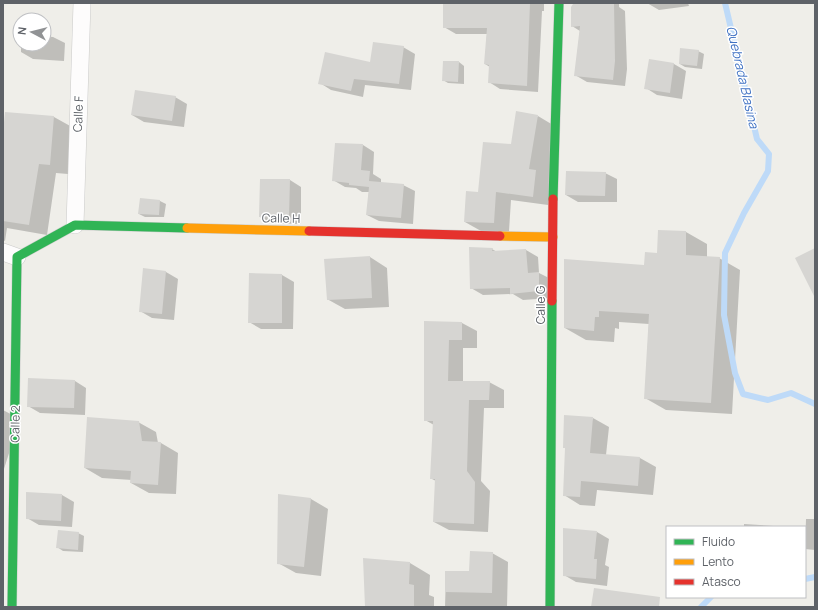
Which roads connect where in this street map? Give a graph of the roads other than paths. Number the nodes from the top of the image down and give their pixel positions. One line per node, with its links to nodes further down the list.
1 (82, 3): 3 (street, Calle F)
2 (559, 3): 4 (street, Calle G)
3 (75, 224): 4 (street, Calle H); 5 (street)
4 (553, 237): 7 (street, Calle G)
5 (10, 254): 6 (street, Calle 2)
6 (12, 607)
7 (550, 607)

